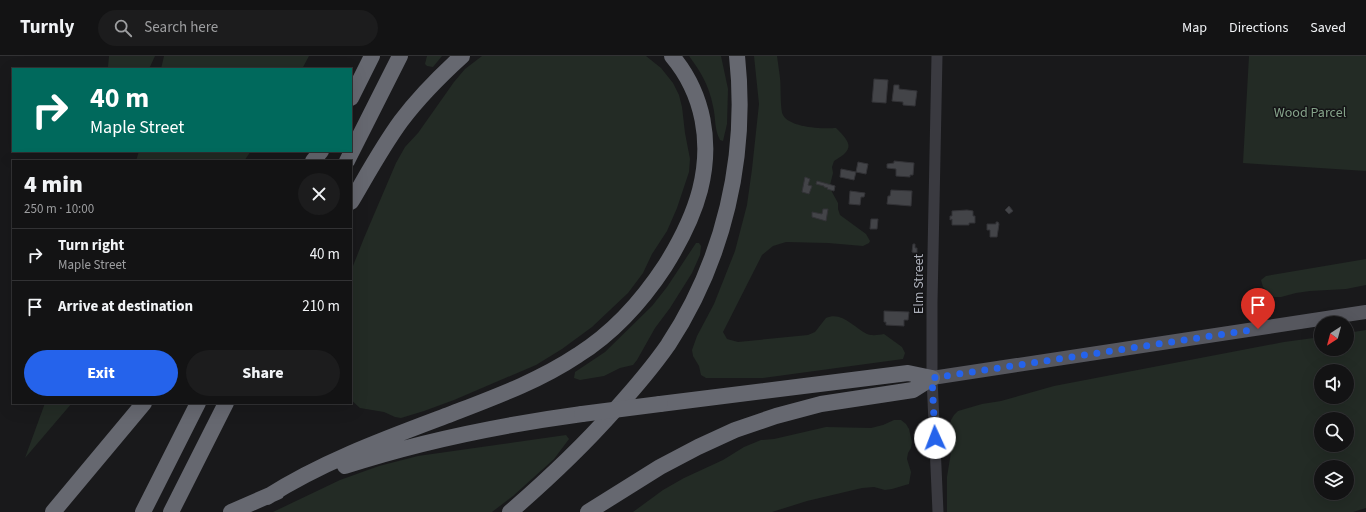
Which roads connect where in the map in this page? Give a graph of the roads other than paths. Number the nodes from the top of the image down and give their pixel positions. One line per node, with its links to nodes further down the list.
1 (372, 56): 7 (highway)
2 (400, 56): 8 (highway)
3 (462, 56): 11 (highway)
4 (672, 56): 17 (highway)
5 (737, 56): 22 (highway)
6 (937, 56): 13 (street, Elm Street)
7 (352, 96)
8 (352, 151)
9 (320, 152): 10 (highway)
10 (314, 160)
11 (352, 200)
12 (1366, 312): 13 (main road)
13 (932, 378): 17 (highway, bridge); 23 (highway); 24 (street, Elm Street)
14 (143, 404): 18 (highway)
15 (197, 404): 19 (highway)
16 (225, 404): 20 (highway)
17 (267, 497): 21 (highway)
18 (51, 512)
19 (143, 512)
20 (171, 512)
21 (231, 512)
22 (510, 512)
23 (588, 512)
24 (938, 512)

